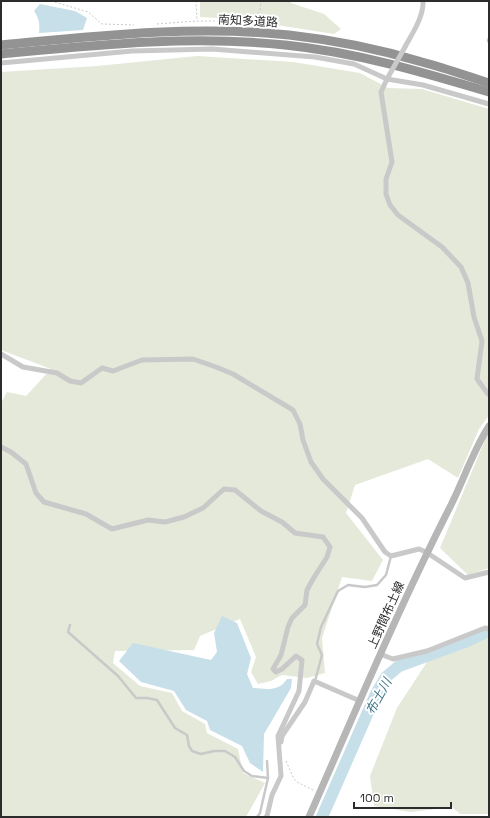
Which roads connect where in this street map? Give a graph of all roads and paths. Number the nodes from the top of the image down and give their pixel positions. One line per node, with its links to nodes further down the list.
1 (51, 1): 7 (path)
2 (195, 1): 5 (path)
3 (261, 1): 5 (path)
4 (423, 1): 13 (street, bridge)
5 (197, 21): 6 (path)
6 (153, 24)
7 (138, 25)
8 (489, 38): 9 (lane)
9 (489, 42)
10 (1, 45): 14 (highway, 南知多道路)
11 (1, 54): 15 (highway, 南知多道路)
12 (1, 63): 13 (street)
13 (388, 79): 16 (street); 18 (street)
14 (489, 83)
15 (489, 92)
16 (489, 104)
17 (1, 354): 22 (street)
18 (489, 393)
19 (489, 426): 21 (main road, 上野間布土線)
20 (1, 447): 29 (street)
21 (426, 552): 22 (street); 23 (street); 26 (main road, 上野間布土線)
22 (391, 556): 27 (lane)
23 (489, 572)
24 (70, 625): 32 (lane)
25 (489, 629): 26 (street)
26 (380, 654): 28 (main road, 上野間布土線)
27 (314, 681): 28 (street); 29 (street)
28 (360, 701): 33 (main road, 上野間布土線)
29 (280, 747): 35 (street)
30 (286, 760): 33 (path)
31 (267, 761): 32 (lane)
32 (268, 778): 34 (lane)
33 (319, 793): 36 (main road, 上野間布土線)
34 (256, 817)
35 (266, 817)
36 (309, 817)

